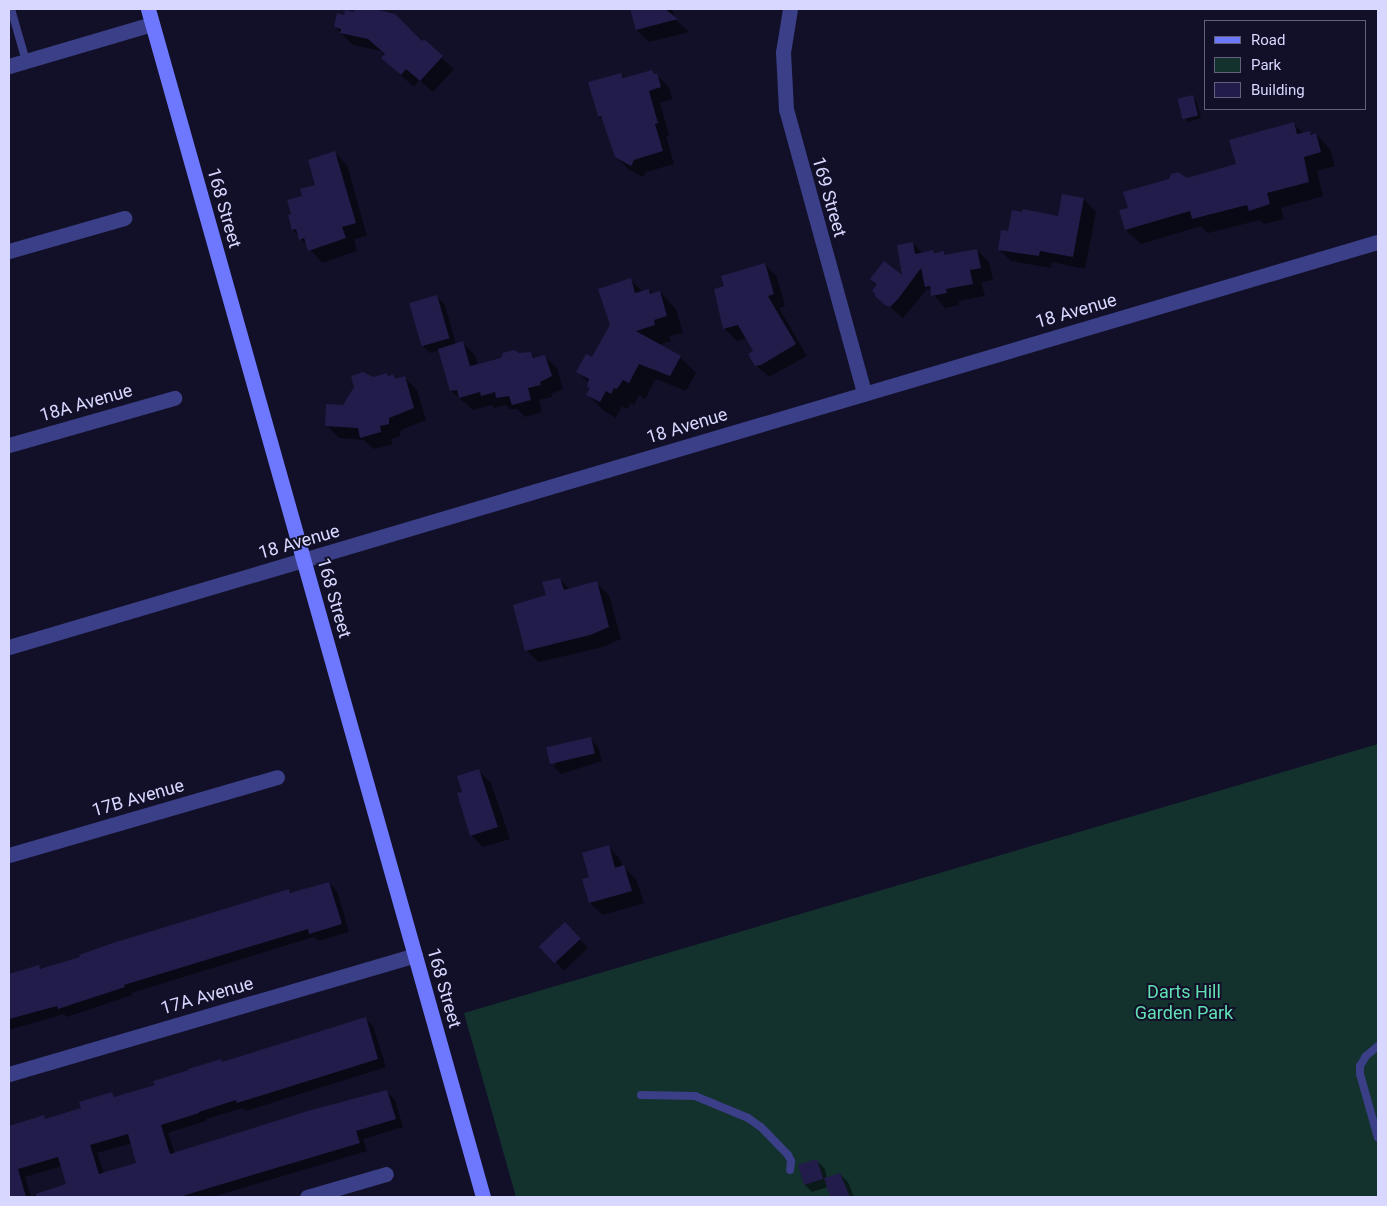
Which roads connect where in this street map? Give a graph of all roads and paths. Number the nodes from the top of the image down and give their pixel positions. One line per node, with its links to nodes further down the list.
1 (11, 9): 5 (lane)
2 (148, 9): 4 (main road, 168 Street)
3 (790, 9): 10 (street, 169 Street)
4 (152, 24): 5 (street); 13 (main road, 168 Street)
5 (26, 61): 6 (street)
6 (9, 66)
7 (124, 218): 9 (street)
8 (1377, 242): 10 (street, 18 Avenue)
9 (9, 251)
10 (864, 392): 13 (street, 18 Avenue)
11 (174, 398): 12 (street, 18A Avenue)
12 (9, 445)
13 (304, 560): 14 (street, 18 Avenue); 17 (main road, 168 Street)
14 (9, 647)
15 (277, 777): 16 (street, 17B Avenue)
16 (9, 855)
17 (415, 955): 19 (street, 17A Avenue); 25 (main road, 168 Street)
18 (1378, 1046): 21 (lane)
19 (9, 1074)
20 (641, 1095): 22 (lane)
21 (1378, 1138)
22 (790, 1170)
23 (386, 1174): 24 (street)
24 (306, 1197)
25 (483, 1197)

